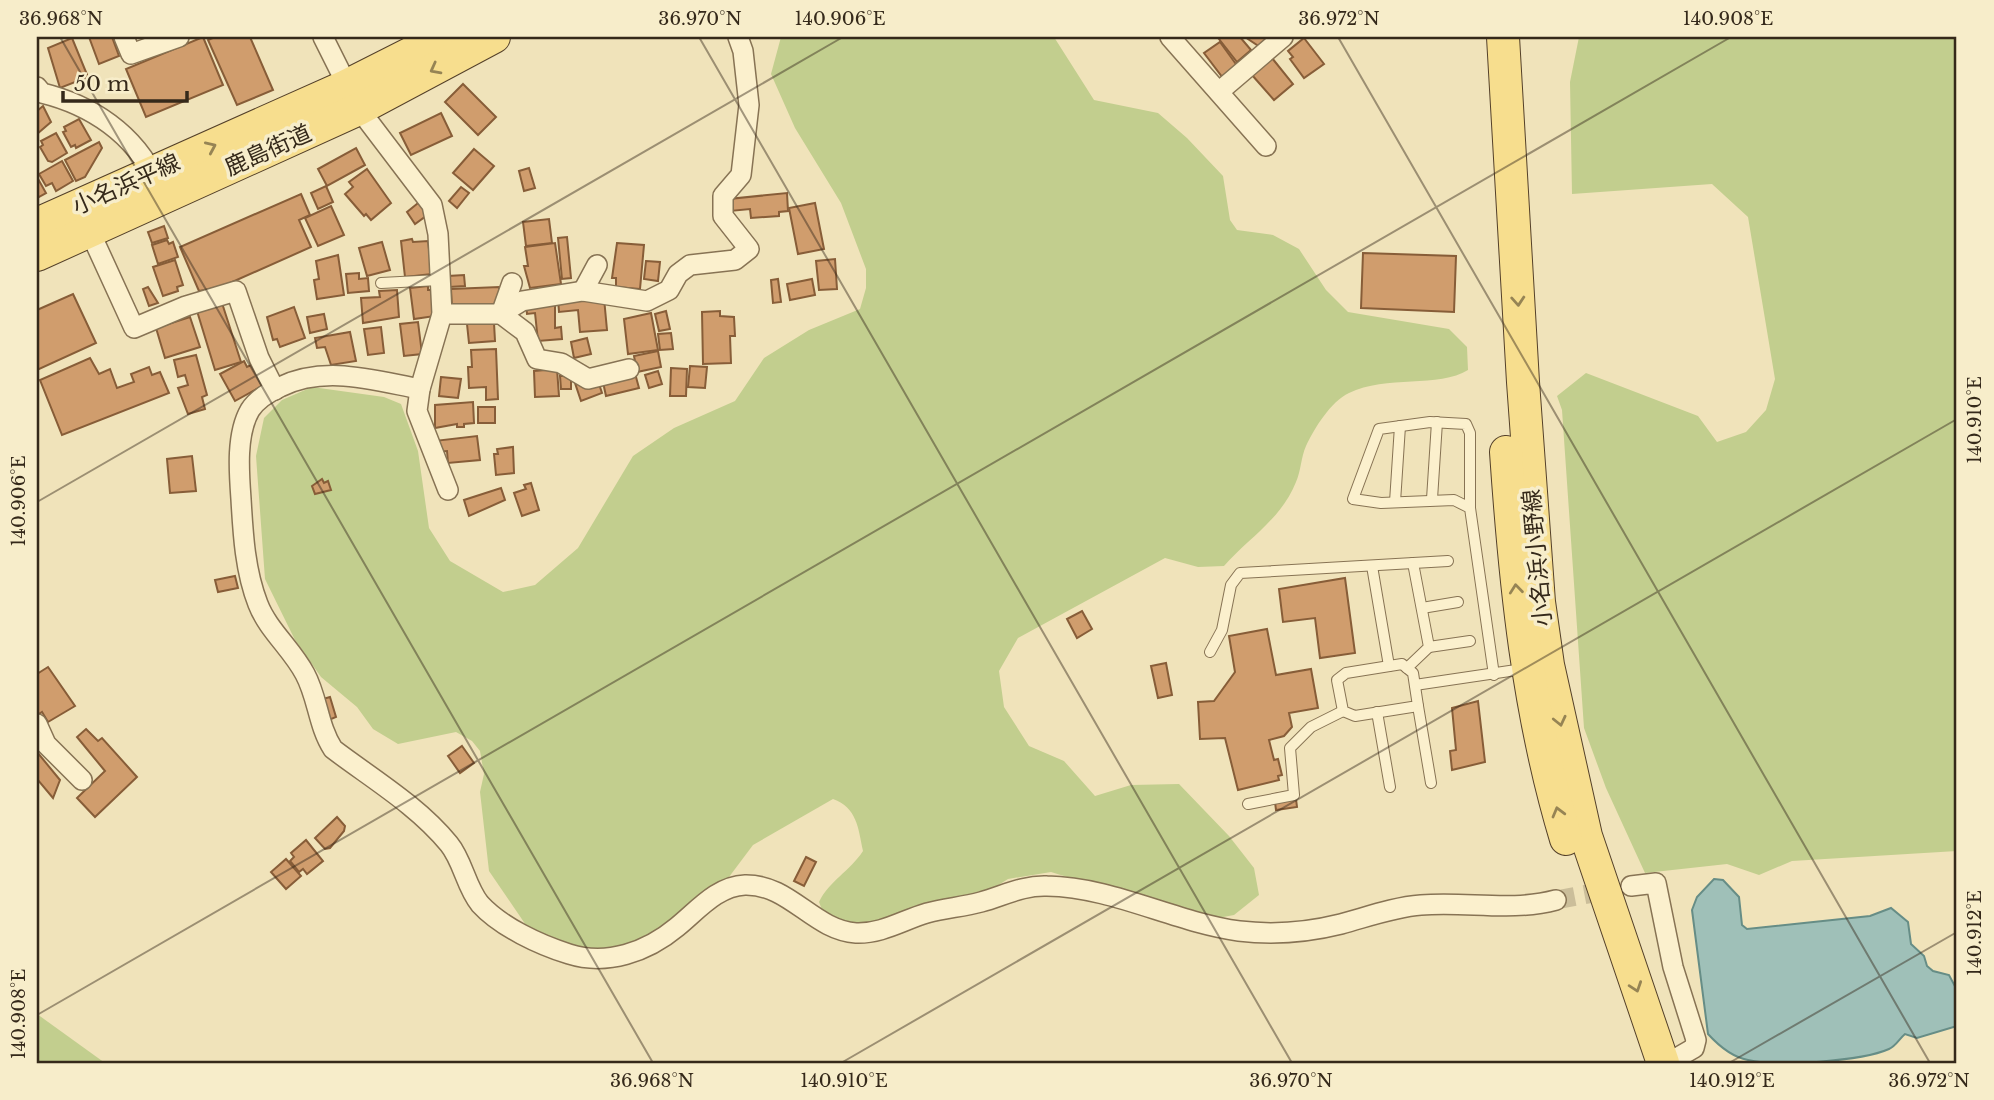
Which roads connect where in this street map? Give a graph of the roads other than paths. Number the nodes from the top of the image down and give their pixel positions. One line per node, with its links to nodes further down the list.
1 (124, 37): 2 (street)
2 (178, 37)
3 (323, 37): 13 (street)
4 (443, 37): 13 (main road)
5 (738, 37): 23 (street)
6 (1283, 37): 12 (street)
7 (1481, 37): 44 (main road, 小名浜小野線, one-way to 7)
8 (1503, 37): 44 (main road, 小名浜小野線, one-way to 44)
9 (1175, 38): 12 (street)
10 (477, 41): 13 (main road, 鹿島街道, one-way to 13)
11 (37, 87): 15 (street)
12 (1221, 90): 14 (street)
13 (353, 97): 15 (main road, 鹿島街道); 20 (street)
14 (1266, 146)
15 (159, 185): 16 (main road, 小名浜平線); 17 (main road, 鹿島街道)
16 (37, 224)
17 (90, 232): 18 (main road, 鹿島街道); 28 (street)
18 (37, 255)
19 (597, 265): 23 (street)
20 (439, 280): 21 (lane); 24 (street)
21 (380, 283)
22 (512, 283): 25 (street)
23 (583, 291): 25 (street)
24 (442, 314): 25 (street); 27 (street)
25 (501, 314): 26 (street)
26 (629, 369)
27 (420, 389): 28 (street); 31 (street)
28 (275, 390): 57 (street)
29 (1437, 422): 30 (lane); 32 (lane); 34 (lane)
30 (1400, 426): 33 (lane); 33 (lane)
31 (448, 490)
32 (1432, 499): 33 (lane); 34 (lane)
33 (1395, 502)
34 (1470, 508): 46 (lane)
35 (1448, 561): 36 (lane)
36 (1413, 563): 37 (lane); 39 (lane)
37 (1372, 566): 42 (lane); 43 (lane)
38 (1458, 602): 39 (lane)
39 (1422, 608): 41 (lane)
40 (1470, 641): 41 (lane)
41 (1429, 647): 45 (lane)
42 (1210, 652)
43 (1390, 666): 45 (lane); 49 (lane)
44 (1537, 667): 46 (lane); 58 (main road, 小名浜小野線, one-way to 44); 59 (main road, 小名浜小野線, one-way to 59)
45 (1407, 668): 47 (lane)
46 (1494, 675): 47 (lane)
47 (1415, 685): 48 (lane)
48 (1418, 706): 50 (lane); 53 (lane)
49 (1343, 711): 50 (lane); 55 (lane)
50 (1377, 712): 54 (lane)
51 (37, 724): 52 (street)
52 (82, 780)
53 (1431, 783)
54 (1390, 787)
55 (1248, 803)
56 (1631, 886): 60 (street)
57 (1556, 900)
58 (1640, 1063)
59 (1663, 1063)
60 (1668, 1063)

